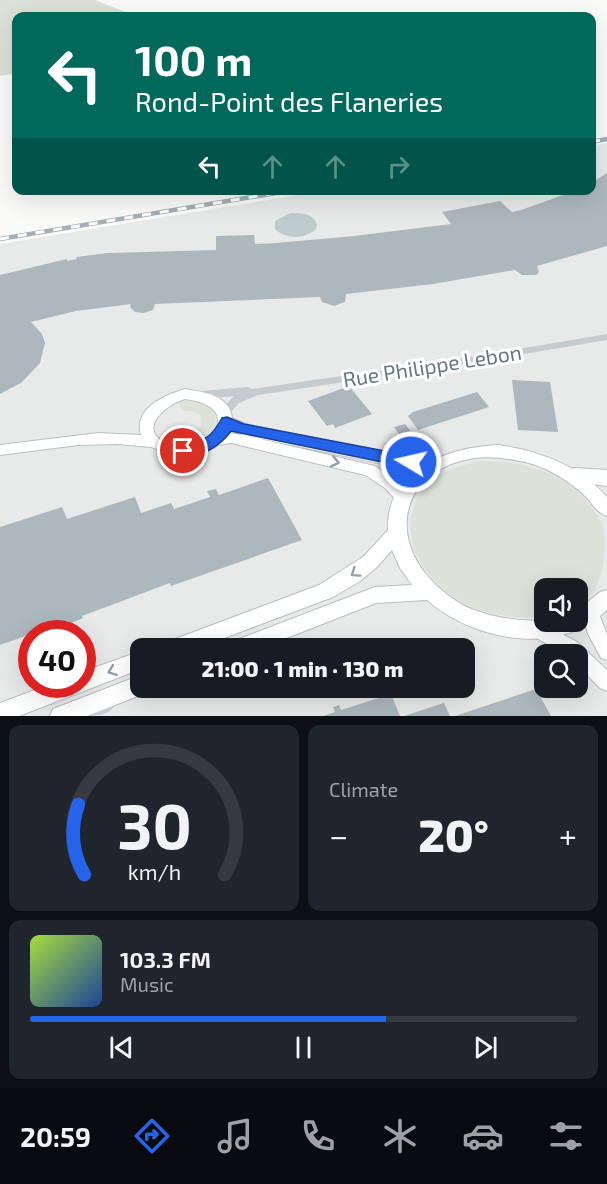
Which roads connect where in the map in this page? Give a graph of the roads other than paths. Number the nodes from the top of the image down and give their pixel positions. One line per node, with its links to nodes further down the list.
1 (607, 337): 2 (street, Rue Philippe Lebon)
2 (257, 391): 3 (street, Rue Philippe Lebon); 4 (street, Rue Philippe Lebon)
3 (202, 396): 4 (street); 5 (street)
4 (226, 417): 7 (street); 10 (street)
5 (146, 423): 6 (street); 8 (street)
6 (108, 437): 8 (street); 9 (street)
7 (216, 440): 8 (street); 13 (street, one-way to 13)
8 (156, 443)
9 (0, 450)
10 (438, 462): 11 (main road); 13 (main road)
11 (574, 477): 12 (highway); 14 (main road)
12 (607, 478)
13 (403, 497): 15 (main road)
14 (607, 509)
15 (397, 533): 16 (main road); 22 (main road, one-way to 22)
16 (429, 592): 20 (main road); 23 (main road)
17 (607, 598): 18 (main road)
18 (588, 613)
19 (588, 625): 24 (street)
20 (534, 630)
21 (542, 632): 27 (street)
22 (201, 638)
23 (264, 638)
24 (607, 652)
25 (130, 664): 26 (main road, one-way to 26)
26 (96, 677)
27 (607, 682)
28 (130, 690): 32 (main road)
29 (130, 693): 33 (street)
30 (40, 698): 31 (main road)
31 (0, 713)
32 (61, 716)
33 (89, 716)

